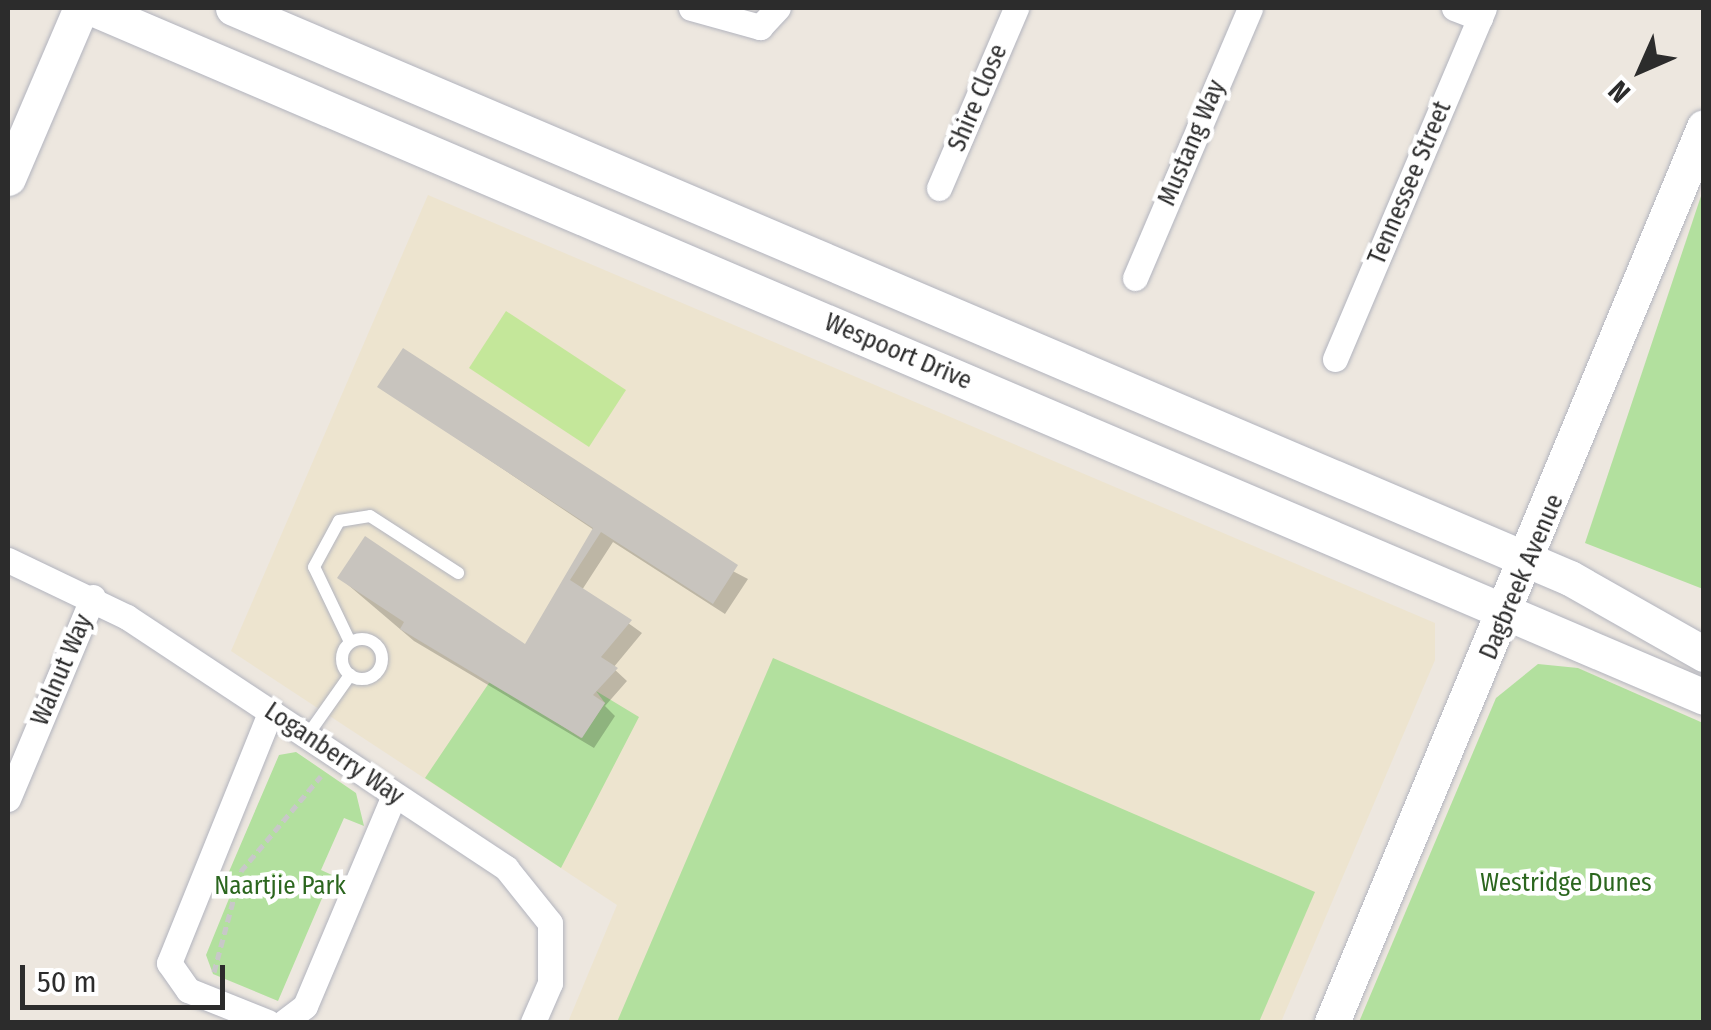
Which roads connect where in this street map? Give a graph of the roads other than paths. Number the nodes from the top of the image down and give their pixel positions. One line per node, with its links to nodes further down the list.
1 (81, 8): 11 (main road)
2 (92, 8): 19 (main road, Wespoort Drive)
3 (234, 8): 16 (main road)
4 (691, 8): 5 (street)
5 (778, 8)
6 (1016, 8): 12 (street, Shire Close)
7 (1250, 8): 13 (street, Mustang Way)
8 (1454, 8): 9 (street)
9 (1482, 13): 14 (street, Tennessee Street)
10 (1704, 128): 16 (main road, Dagbreek Avenue)
11 (8, 178)
12 (940, 188)
13 (1135, 278)
14 (1335, 359)
15 (8, 560): 18 (street, Loganberry Way)
16 (1530, 561): 19 (main road, Dagbreek Avenue); 21 (main road)
17 (458, 574): 20 (lane)
18 (93, 597): 24 (street, Loganberry Way); 27 (street, Walnut Way)
19 (1508, 613): 23 (main road, Wespoort Drive); 31 (main road, Dagbreek Avenue)
20 (350, 642): 22 (lane); 22 (lane)
21 (1704, 654)
22 (350, 675): 25 (lane)
23 (1704, 697)
24 (271, 711): 25 (street, Loganberry Way); 28 (street)
25 (307, 736): 26 (street, Loganberry Way)
26 (394, 795): 29 (street); 30 (street, Loganberry Way)
27 (8, 799)
28 (268, 1022)
29 (284, 1022)
30 (532, 1022)
31 (1332, 1022)

